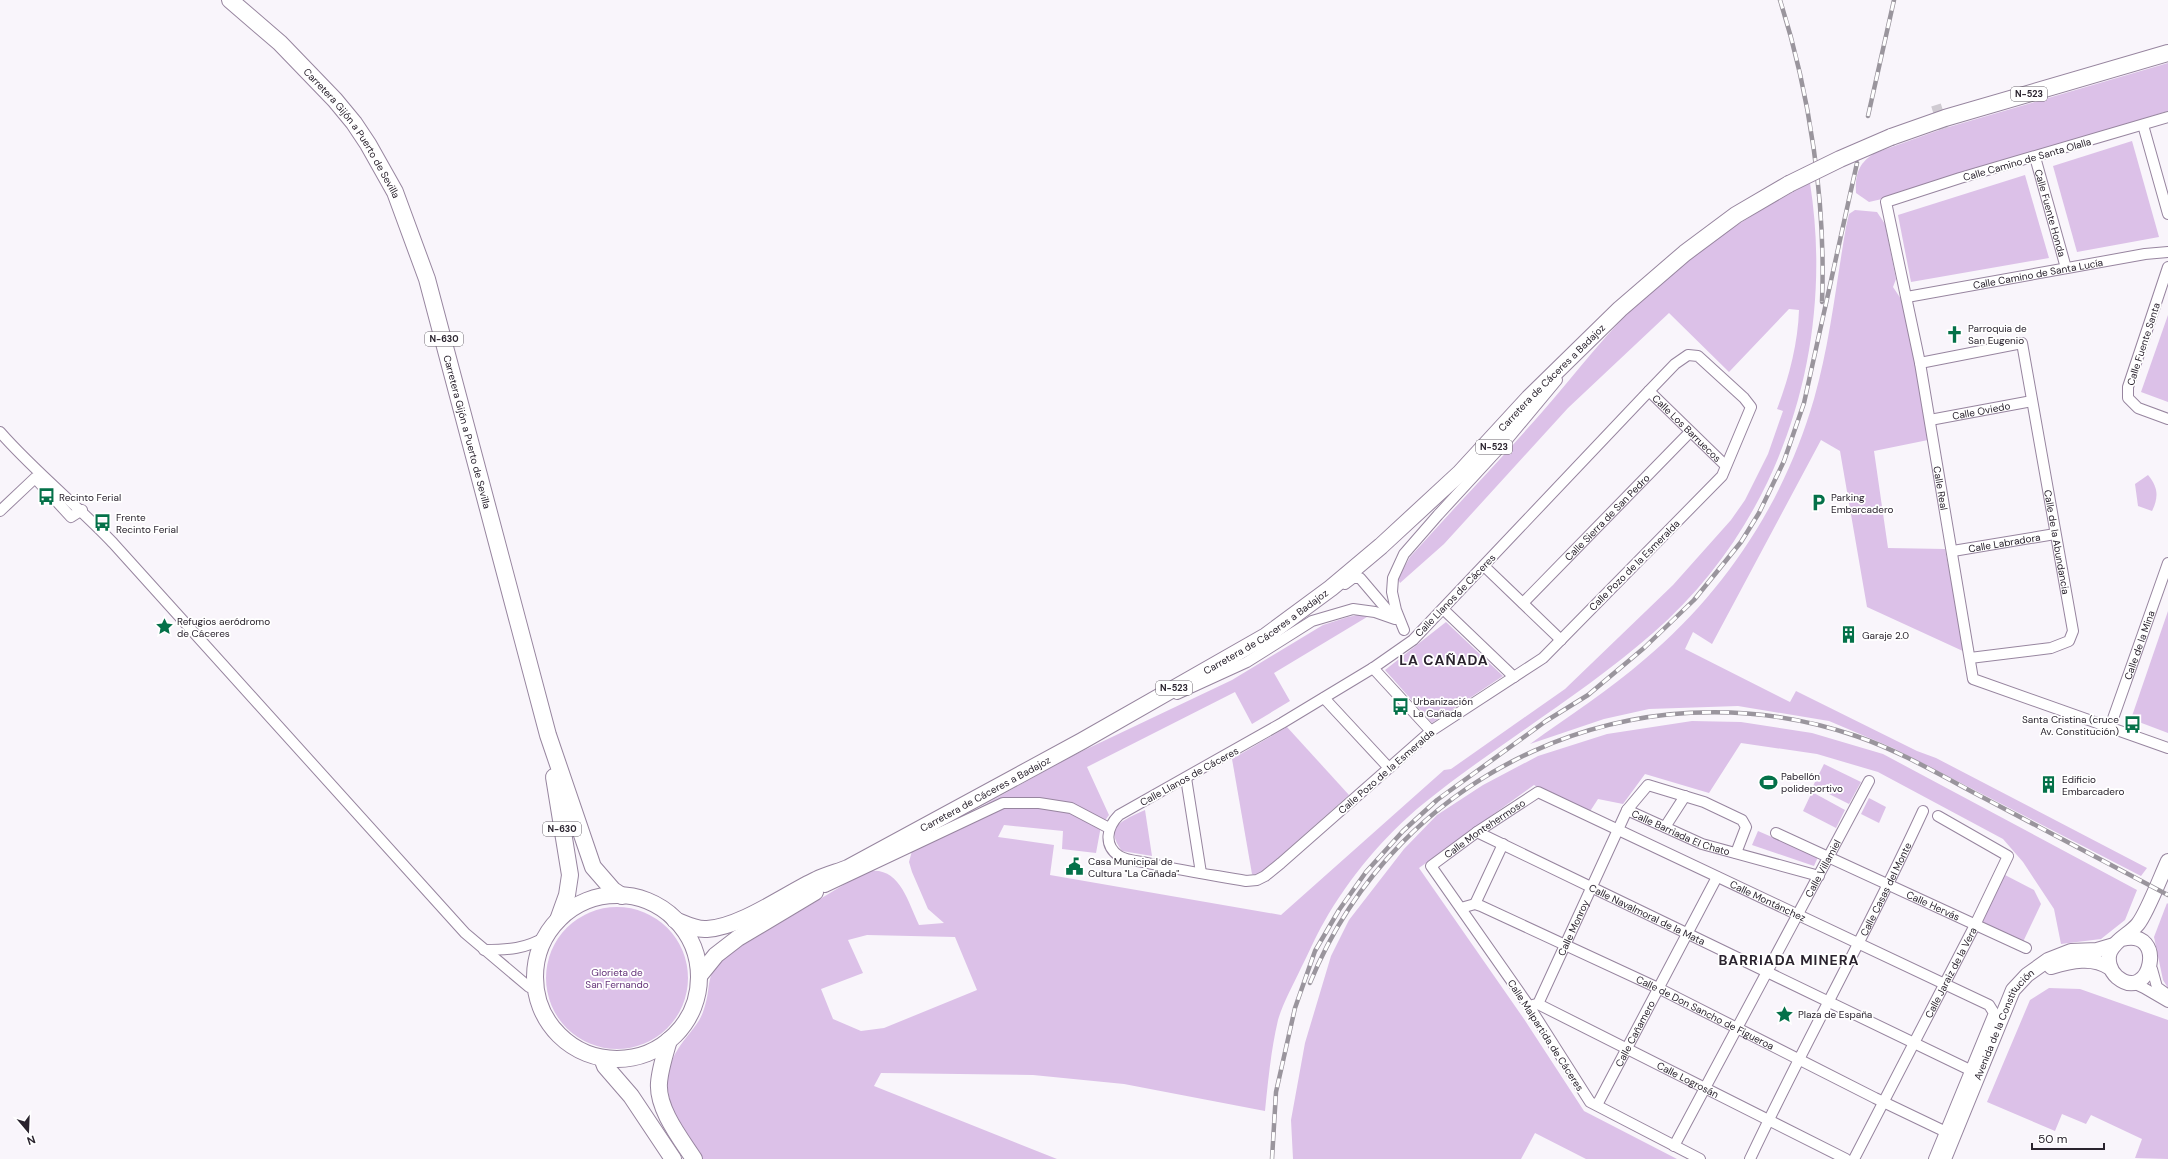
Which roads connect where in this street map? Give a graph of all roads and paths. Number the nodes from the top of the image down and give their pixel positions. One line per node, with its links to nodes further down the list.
1 (230, 0): 46 (highway, Carretera Gijón a Puerto de Sevilla / N-630)
2 (2168, 52): 12 (highway, Carretera de Cáceres a Badajoz / N-523, bridge)
3 (2168, 117): 4 (street, Calle Camino de Santa Olalla)
4 (2143, 125): 5 (street, Calle Camino de Santa Olalla); 7 (street)
5 (2035, 157): 6 (street, Calle Camino de Santa Olalla); 10 (street, Calle Fuente Honda)
6 (1886, 202): 11 (street, Calle Real)
7 (2168, 214)
8 (2168, 252): 10 (street, Calle Camino de Santa Lucía)
9 (2168, 267): 18 (street, Calle Fuente Santa)
10 (2066, 268): 11 (street, Calle Camino de Santa Lucía)
11 (1907, 297): 13 (street, Calle Real)
12 (1620, 309): 14 (highway, Carretera de Cáceres a Badajoz / N-523); 23 (highway, Carretera de Cáceres a Badajoz / N-523)
13 (1920, 363): 16 (street, Calle de la Abundancia); 19 (street, Calle Real)
14 (1568, 367): 30 (highway, Carretera de Cáceres a Badajoz / N-523); 35 (street)
15 (1649, 391): 17 (street, Calle Llanos de Cáceres); 21 (street, Calle Los Barruecos); 29 (street, Calle Llanos de Cáceres)
16 (2032, 401): 19 (street, Calle Oviedo); 26 (street, Calle de la Abundancia)
17 (1751, 408): 22 (street, Calle Pozo de la Esmeralda)
18 (2168, 419)
19 (1930, 420): 27 (street, Calle Real)
20 (0, 432): 24 (street)
21 (1690, 432): 22 (street, Calle Los Barruecos); 32 (street, Calle Sierra de San Pedro)
22 (1725, 466): 38 (street, Calle Pozo de la Esmeralda)
23 (1460, 472): 30 (street); 36 (highway, Carretera de Cáceres a Badajoz / N-523)
24 (82, 510): 25 (street); 89 (street)
25 (0, 511)
26 (2055, 534): 27 (street, Calle Labradora); 39 (street, Calle de la Abundancia)
27 (1953, 551): 39 (street, Calle Real)
28 (2168, 563): 31 (street, Calle de la Mina)
29 (1484, 566): 32 (street); 33 (street, Calle Llanos de Cáceres)
30 (1360, 578): 34 (street); 36 (street); 42 (highway, Carretera de Cáceres a Badajoz / N-523)
31 (2165, 579): 44 (street, Calle de la Mina)
32 (1523, 603): 38 (street)
33 (1443, 610): 37 (street, Calle Llanos de Cáceres); 41 (street)
34 (1395, 619): 35 (street); 42 (street)
35 (1404, 630): 37 (street)
36 (1266, 636): 47 (highway, Carretera de Cáceres a Badajoz / N-523)
37 (1413, 640): 40 (street, Calle Llanos de Cáceres)
38 (1561, 640): 41 (street, Calle Pozo de la Esmeralda)
39 (1970, 658): 44 (street, Calle Real)
40 (1373, 668): 43 (street, Calle Llanos de Cáceres); 45 (street)
41 (1514, 677): 45 (street, Calle Pozo de la Esmeralda)
42 (1176, 694): 47 (highway, N-523)
43 (1324, 698): 49 (street); 50 (street, Calle Llanos de Cáceres)
44 (2110, 728): 48 (street)
45 (1431, 731): 49 (street, Calle Pozo de la Esmeralda)
46 (548, 735): 75 (highway, Carretera Gijón a Puerto de Sevilla / N-630); 80 (highway, Carretera Gijón a Puerto de Sevilla / N-630)
47 (1082, 740): 67 (highway, Carretera de Cáceres a Badajoz / N-523)
48 (2168, 748)
49 (1390, 768): 68 (street, Calle Pozo de la Esmeralda)
50 (1186, 778): 58 (street, Calle Llanos de Cáceres); 68 (street)
51 (1869, 781): 64 (street, Calle Villamiel)
52 (1538, 792): 59 (street, Calle Montánchez); 60 (street, Calle Montehermoso)
53 (1685, 796): 54 (street, Calle Barriada El Chato); 57 (street); 63 (street, Calle Barriada El Chato)
54 (1627, 810): 57 (street, Calle Barriada El Chato); 59 (street, Calle Barriada El Chato)
55 (1923, 811): 72 (street, Calle Casas del Monte)
56 (1938, 816): 81 (street, Calle Jaraiz de la Vera)
57 (1665, 827): 63 (street, Calle Barriada El Chato)
58 (1109, 828): 68 (street, Calle Pozo de la Esmeralda); 74 (street)
59 (1618, 830): 70 (street, Calle Montánchez); 73 (street, Calle Monroy)
60 (1477, 832): 62 (street, Calle Navalmoral de la Mata); 66 (street, Calle Montehermoso)
61 (1776, 833): 64 (street, Calle Hervás)
62 (1503, 844): 73 (street, Calle Navalmoral de la Mata); 76 (street)
63 (1736, 853): 69 (street, Calle Barriada El Chato)
64 (1828, 858): 69 (street, Calle Villamiel); 72 (street, Calle Hervás)
65 (2168, 861): 84 (main road, Avenida de la Constitución)
66 (1431, 866): 77 (street, Calle Malpartida de Cáceres)
67 (848, 868): 74 (highway); 79 (highway)
68 (1201, 873)
69 (1818, 876): 78 (street, Calle Villamiel)
70 (1717, 877): 78 (street, Calle Montánchez); 82 (street, Calle Cañamero)
71 (2168, 881): 85 (main road)
72 (1888, 885): 81 (street, Calle Hervás); 86 (street, Calle Casas del Monte)
73 (1591, 886): 82 (street, Calle Navalmoral de la Mata); 87 (street, Calle Monroy)
74 (825, 887): 93 (highway)
75 (622, 896): 79 (highway, N-630); 80 (highway, N-630)
76 (1475, 904): 77 (street); 87 (street, Calle de Don Sancho de Figueroa)
77 (1461, 908): 101 (street, Calle Malpartida de Cáceres)
78 (1798, 915): 86 (street, Calle Montánchez); 92 (street, Calle Villamiel)
79 (675, 920): 93 (highway, N-630)
80 (558, 922): 83 (highway, N-630)
81 (1975, 925): 88 (street, Calle Hervás); 95 (street, Calle Jaraiz de la Vera)
82 (1688, 933): 92 (street, Calle Navalmoral de la Mata); 97 (street, Calle Cañamero)
83 (547, 936): 89 (street); 96 (highway, N-630)
84 (2118, 942): 85 (main road); 90 (main road); 123 (main road, Avenida de la Constitución)
85 (2146, 942): 91 (main road)
86 (1859, 944): 95 (street, Calle Montánchez); 99 (street, Calle Casas del Monte)
87 (1565, 945): 97 (street, Calle de Don Sancho de Figueroa); 101 (street, Calle Monroy)
88 (2026, 948)
89 (484, 950): 96 (street)
90 (2110, 968): 94 (main road); 124 (main road, Avenida de la Constitución)
91 (2152, 970): 94 (main road); 98 (street)
92 (1768, 972): 99 (street, Calle Navalmoral de la Mata); 103 (street, Calle Villamiel)
93 (699, 976): 104 (highway, N-630)
94 (2131, 982): 100 (street)
95 (1943, 983): 102 (street, Calle Montánchez); 105 (street, Calle Jaraiz de la Vera)
96 (536, 987): 107 (highway, N-630)
97 (1658, 988): 103 (street, Calle de Don Sancho de Figueroa); 106 (street, Calle Cañamero)
98 (2168, 995)
99 (1828, 1001): 105 (street, Calle Navalmoral de la Mata); 108 (street, Calle Casas del Monte)
100 (2168, 1002)
101 (1534, 1005): 106 (street, Calle Logrosán); 112 (street, Calle Malpartida de Cáceres)
102 (1994, 1013): 109 (street, Avenida de la Constitución)
103 (1738, 1029): 108 (street, Calle de Don Sancho de Figueroa); 110 (street, Calle Villamiel)
104 (668, 1040): 107 (highway, N-630); 117 (highway)
105 (1914, 1042): 109 (street, Calle Navalmoral de la Mata); 111 (street, Calle Jaraiz de la Vera)
106 (1626, 1046): 110 (street, Calle Logrosán); 112 (street, Calle Cañamero)
107 (602, 1058): 116 (highway)
108 (1799, 1060): 111 (street, Calle de Don Sancho de Figueroa); 113 (street, Calle Casas del Monte)
109 (1970, 1070): 114 (street, Avenida de la Constitución)
110 (1706, 1087): 113 (street, Calle Logrosán); 115 (street, Calle Villamiel)
111 (1883, 1102): 114 (street, Calle de Don Sancho de Figueroa); 121 (street, Calle Jaraiz de la Vera)
112 (1597, 1105): 115 (street, Calle Malpartida de Cáceres)
113 (1769, 1118): 119 (street, Calle Casas del Monte); 120 (street, Calle Logrosán)
114 (1946, 1132): 122 (street, Avenida de la Constitución)
115 (1674, 1146): 118 (street, Calle Malpartida de Cáceres)
116 (673, 1159)
117 (694, 1159)
118 (1700, 1159)
119 (1750, 1159)
120 (1846, 1159)
121 (1854, 1159)
122 (1934, 1159)
123 (1944, 1159)
124 (1951, 1159)

